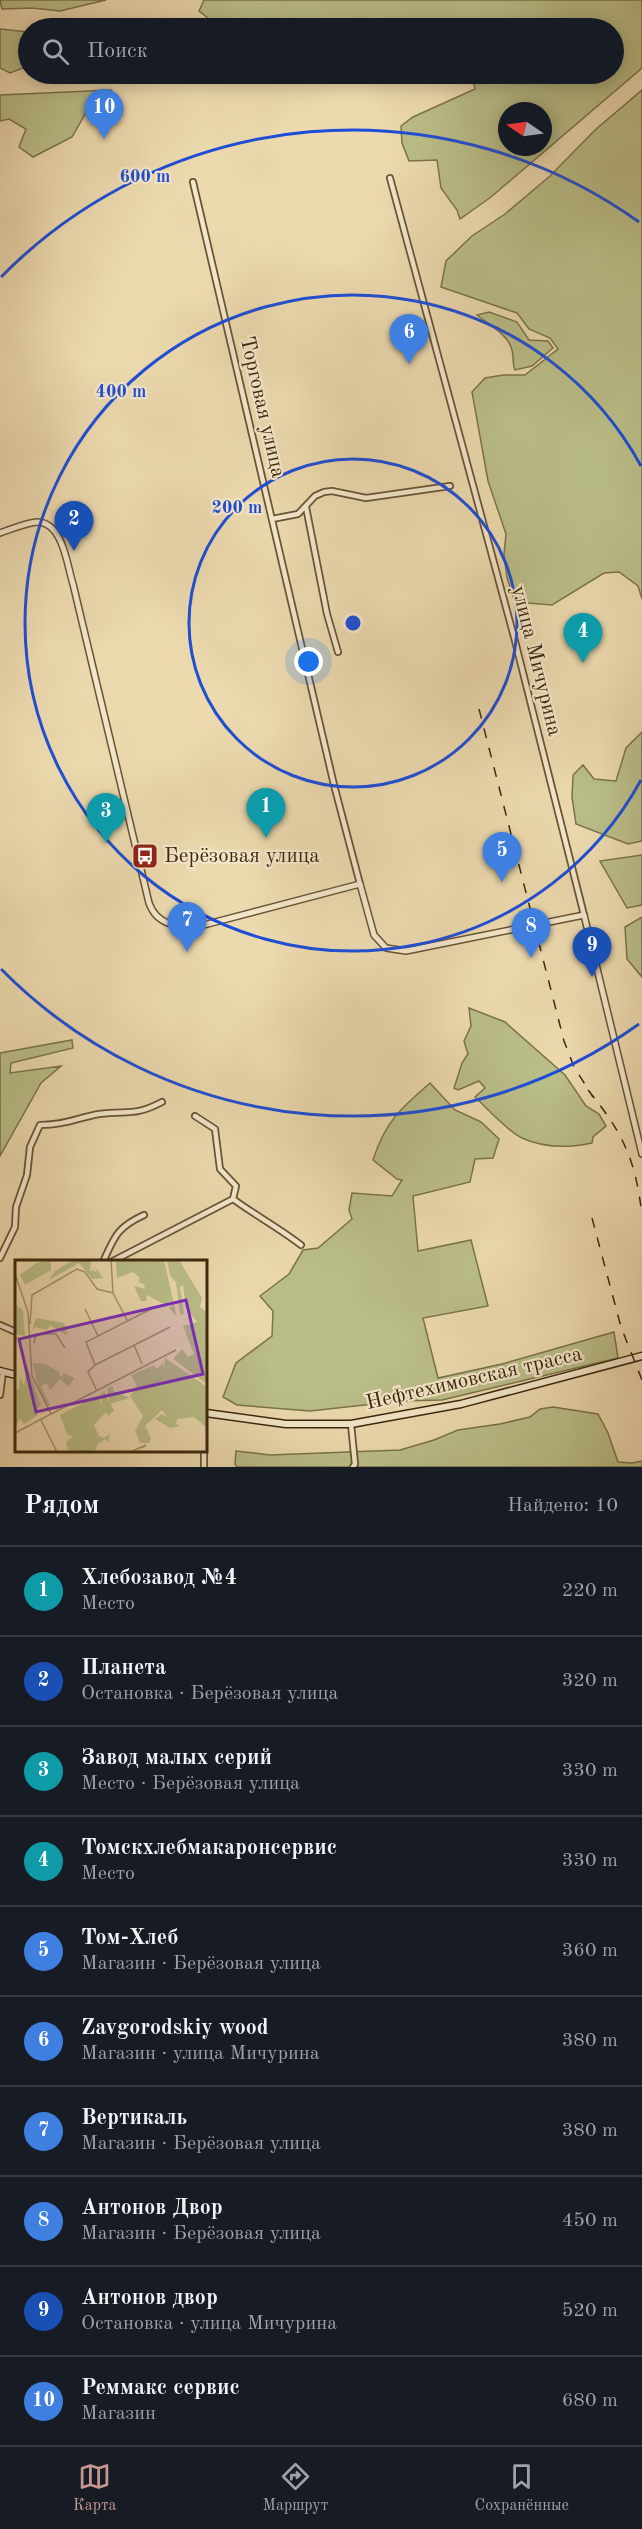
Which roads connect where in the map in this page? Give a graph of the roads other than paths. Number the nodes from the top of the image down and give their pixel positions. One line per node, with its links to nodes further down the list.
1 (390, 178): 9 (street, улица Мичурина)
2 (193, 182): 5 (street, Торговая улица)
3 (450, 486): 4 (street)
4 (306, 507): 5 (street); 7 (street)
5 (272, 519): 8 (street, Торговая улица)
6 (0, 533): 8 (street)
7 (338, 652)
8 (360, 884): 9 (street)
9 (584, 915): 12 (street, улица Мичурина)
10 (162, 1102): 16 (street)
11 (195, 1116): 13 (street)
12 (642, 1154)
13 (232, 1199): 15 (street); 18 (street)
14 (144, 1215): 17 (street)
15 (301, 1245)
16 (0, 1258)
17 (104, 1260)
18 (115, 1260)
19 (0, 1325): 20 (street)
20 (15, 1332)
21 (642, 1356): 25 (main road, Нефтехимовская трасса)
22 (2, 1372): 23 (street)
23 (0, 1395)
24 (207, 1413): 25 (main road, Нефтехимовская трасса)
25 (351, 1424): 26 (street)
26 (355, 1466)

